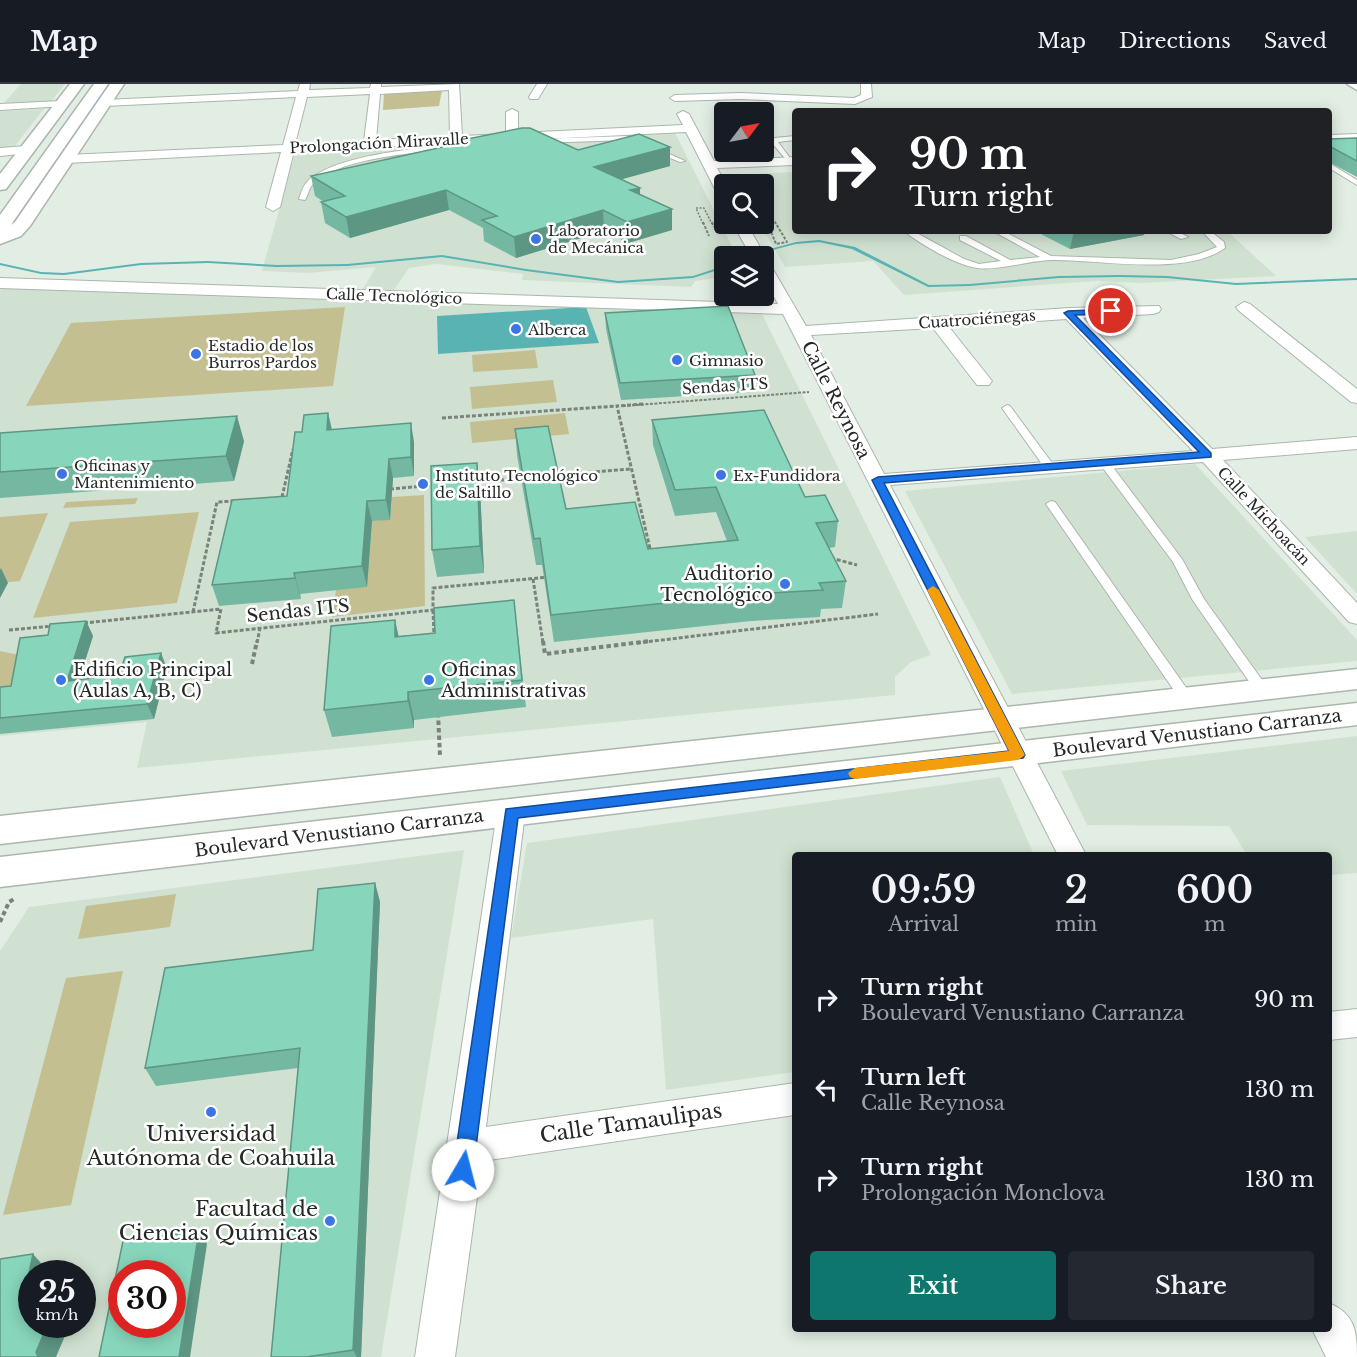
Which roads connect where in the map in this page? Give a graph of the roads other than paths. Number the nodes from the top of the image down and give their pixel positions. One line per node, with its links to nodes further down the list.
1 (77, 84): 16 (main road)
2 (92, 84): 27 (main road)
3 (101, 84): 27 (main road)
4 (117, 84): 15 (main road)
5 (208, 84): 14 (street)
6 (542, 84): 12 (street)
7 (669, 84): 13 (street)
8 (866, 84): 13 (street)
9 (453, 85): 10 (street); 22 (street)
10 (375, 87): 11 (street); 28 (street)
11 (303, 89): 14 (street); 32 (street)
12 (534, 97)
13 (675, 98): 19 (street)
14 (198, 99): 15 (street)
15 (104, 103): 25 (main road)
16 (61, 104): 17 (street); 34 (main road)
17 (0, 107)
18 (512, 112): 20 (street)
19 (691, 128): 20 (street, Prolongación Miravalle); 42 (street)
20 (512, 136): 22 (street, Prolongación Miravalle)
21 (792, 138): 23 (lane)
22 (456, 139): 30 (street, Prolongación Miravalle)
23 (774, 140)
24 (1332, 140): 29 (street)
25 (80, 141): 27 (main road); 35 (main road)
26 (774, 141): 38 (lane)
27 (54, 142): 34 (main road); 49 (main road)
28 (370, 143): 30 (street, Prolongación Miravalle); 32 (street, Prolongación Miravalle)
29 (1353, 143): 31 (street)
30 (433, 145): 36 (lane); 46 (lane)
31 (1332, 146)
32 (288, 147): 35 (street, Prolongación Miravalle); 47 (street)
33 (0, 152): 34 (street)
34 (28, 154): 45 (main road); 48 (main road)
35 (67, 159): 55 (main road)
36 (682, 161)
37 (758, 163): 40 (street); 42 (street)
38 (792, 163)
39 (792, 164): 42 (street)
40 (792, 164)
41 (1332, 167): 44 (lane)
42 (711, 168): 43 (street)
43 (714, 174)
44 (1357, 183)
45 (0, 185)
46 (303, 199)
47 (273, 207)
48 (0, 210)
49 (0, 228)
50 (914, 234): 58 (lane)
51 (1003, 234): 57 (lane)
52 (1178, 234): 54 (lane)
53 (1209, 234): 57 (lane)
54 (1185, 237)
55 (0, 238)
56 (963, 238): 58 (lane)
57 (1049, 258): 58 (lane)
58 (1010, 263)
59 (0, 284): 62 (street, Calle Tecnológico)
60 (774, 284): 62 (street, Calle Reynosa)
61 (1244, 307): 68 (street)
62 (789, 309): 66 (street, Calle Reynosa)
63 (1153, 309): 64 (street, Cuatrociénegas)
64 (1068, 313): 65 (street, Cuatrociénegas); 71 (street, Calle Michoacán)
65 (936, 321): 66 (street, Cuatrociénegas); 67 (street)
66 (801, 331): 74 (street, Calle Reynosa)
67 (983, 381)
68 (1357, 398)
69 (1007, 408): 73 (lane)
70 (1357, 443): 71 (street)
71 (1207, 455): 72 (street); 76 (street, Calle Michoacán)
72 (1105, 464): 73 (street); 78 (lane)
73 (1051, 469): 74 (street)
74 (878, 480): 81 (street, Calle Reynosa)
75 (1051, 504): 79 (lane)
76 (1357, 617)
77 (1357, 679): 78 (main road, Boulevard Venustiano Carranza)
78 (1262, 690): 79 (main road, Boulevard Venustiano Carranza)
79 (1187, 699): 81 (main road, Boulevard Venustiano Carranza)
80 (1357, 714): 82 (main road, Boulevard Venustiano Carranza)
81 (999, 720): 82 (street, Calle Reynosa); 84 (main road, Boulevard Venustiano Carranza)
82 (1018, 755): 83 (main road, Boulevard Venustiano Carranza); 85 (street, Calle Reynosa)
83 (511, 813): 86 (main road, Boulevard Venustiano Carranza); 90 (street)
84 (0, 830)
85 (1070, 852)
86 (0, 872)
87 (1357, 1023): 88 (street)
88 (1332, 1026)
89 (792, 1099): 90 (street, Calle Tamaulipas)
90 (466, 1147): 92 (street)
91 (1332, 1328): 93 (street)
92 (435, 1357)
93 (1348, 1357)

